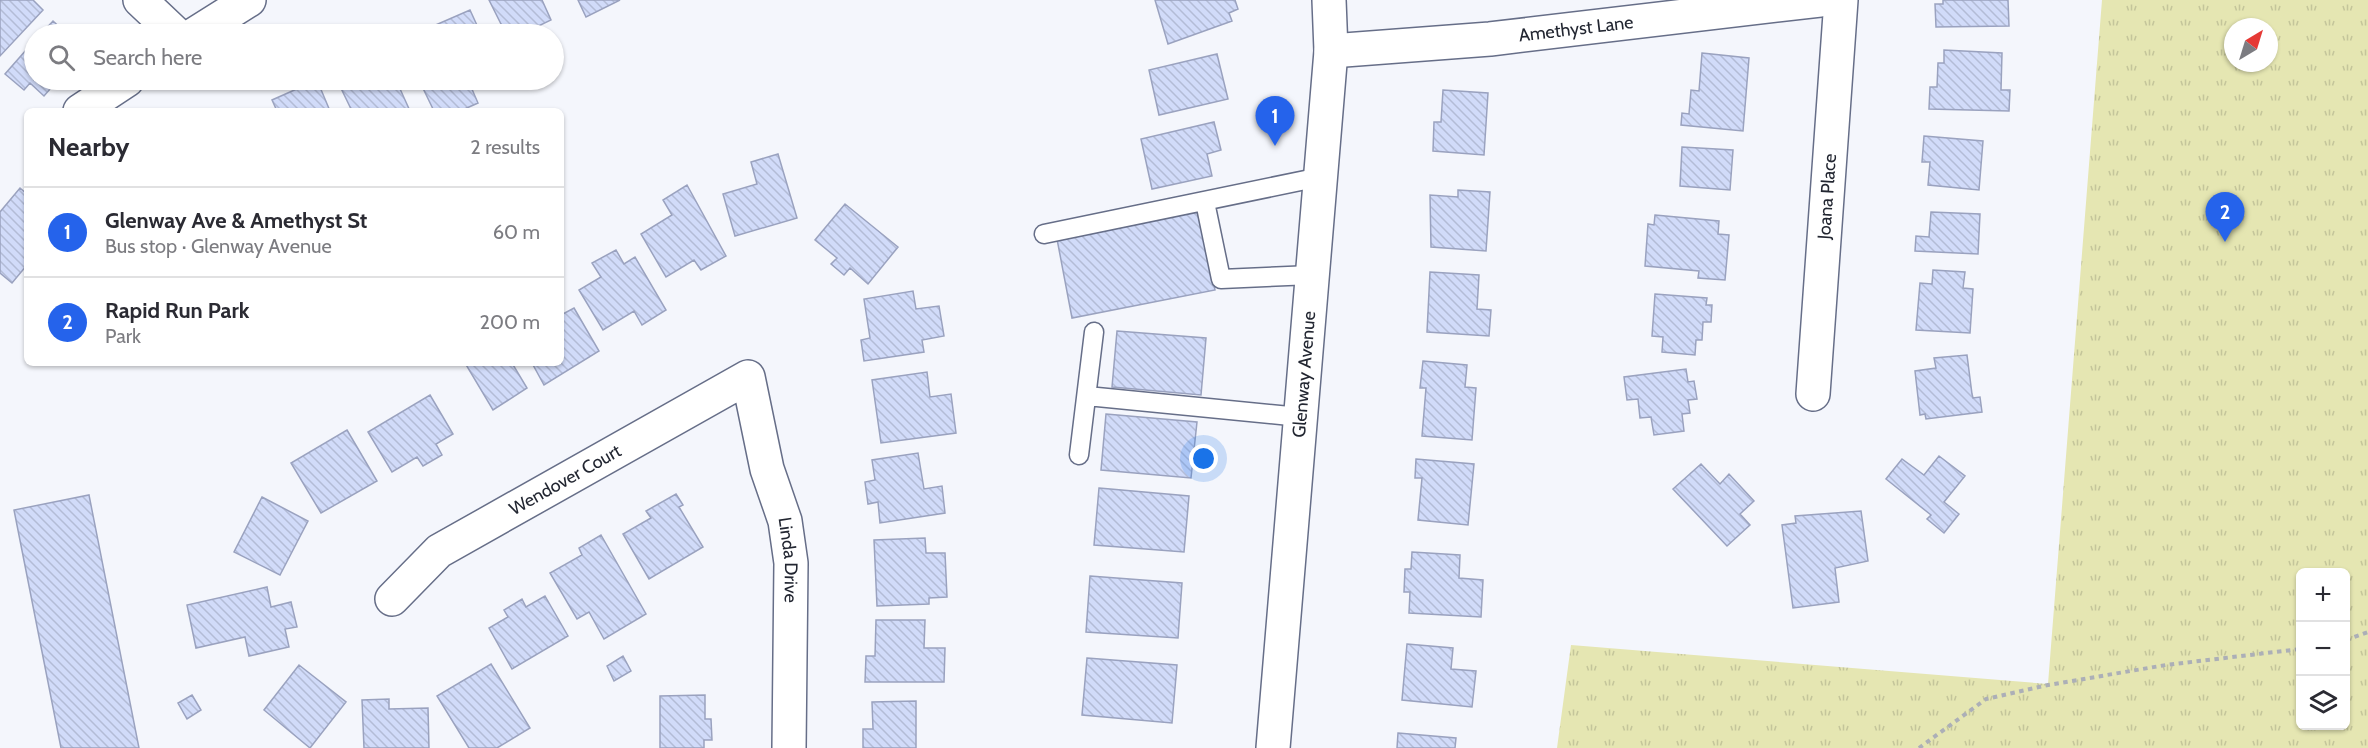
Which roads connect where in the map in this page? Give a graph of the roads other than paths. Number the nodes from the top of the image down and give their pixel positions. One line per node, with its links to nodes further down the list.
1 (140, 0): 6 (street)
2 (249, 0): 7 (street)
3 (1329, 0): 8 (street, Glenway Avenue)
4 (1820, 0): 8 (street, Amethyst Lane)
5 (1841, 0): 17 (street, Joana Place)
6 (165, 24)
7 (211, 24)
8 (1331, 51): 11 (street, Glenway Avenue)
9 (112, 90): 10 (street)
10 (85, 108)
11 (1320, 177): 12 (lane); 14 (street, Glenway Avenue)
12 (1205, 202): 13 (lane); 14 (lane)
13 (1044, 234)
14 (1312, 275): 19 (street, Glenway Avenue)
15 (1094, 332): 18 (lane)
16 (748, 377): 21 (street, Wendover Court); 22 (street, Linda Drive)
17 (1813, 394)
18 (1087, 396): 19 (lane); 20 (lane)
19 (1300, 417): 23 (street, Glenway Avenue)
20 (1079, 455)
21 (392, 599)
22 (789, 748)
23 (1273, 748)

